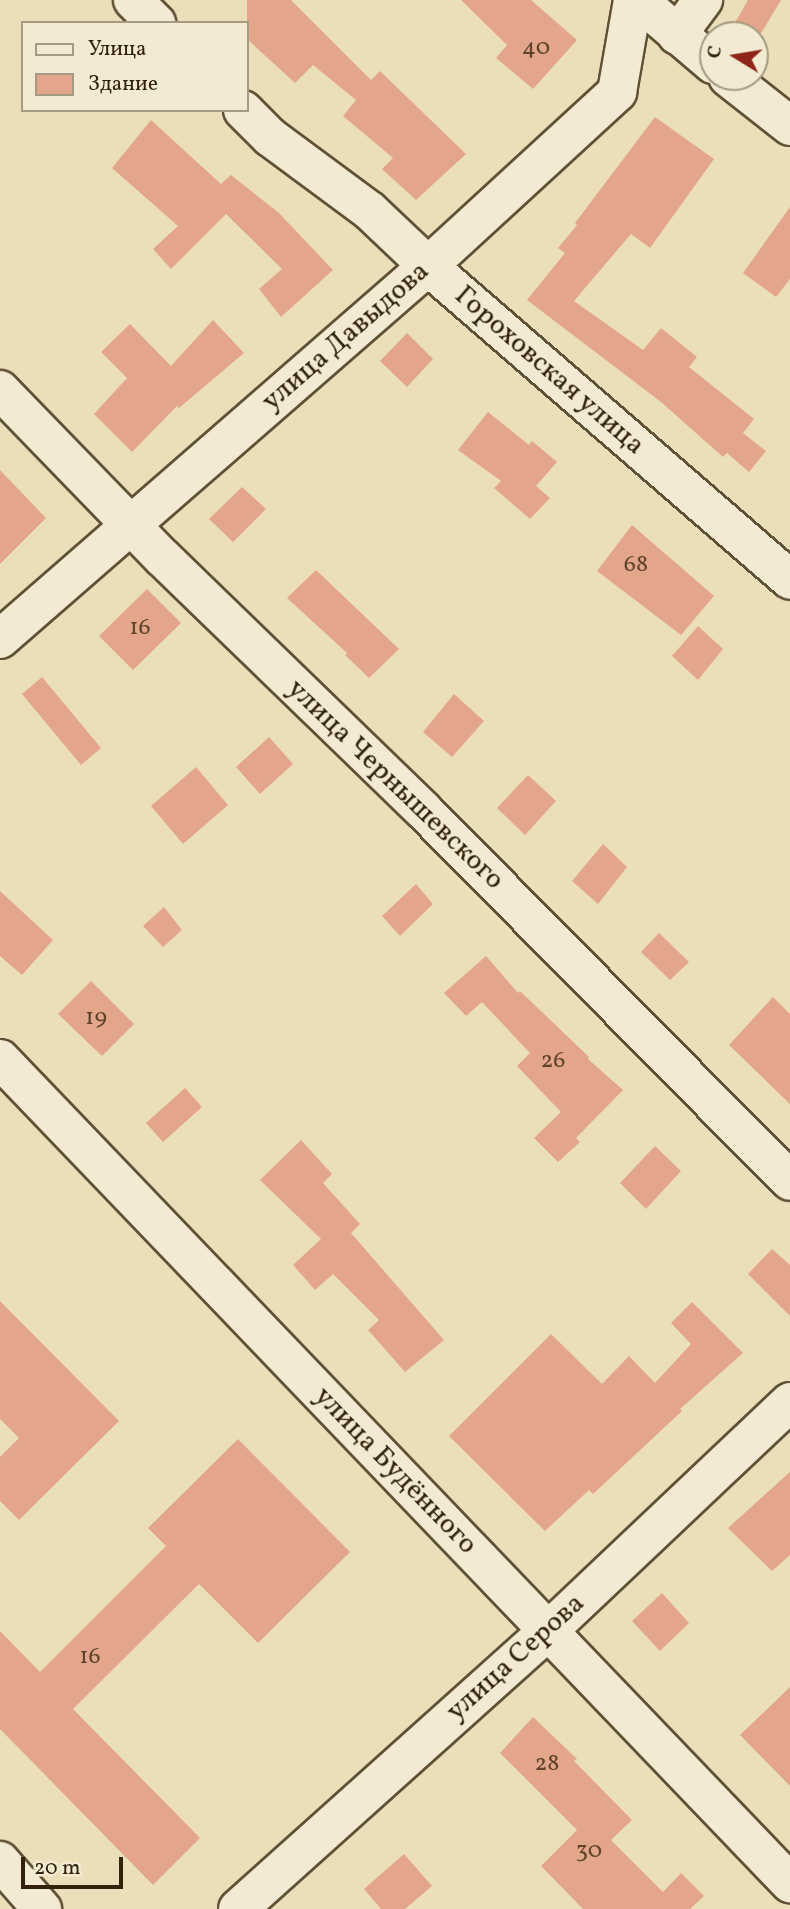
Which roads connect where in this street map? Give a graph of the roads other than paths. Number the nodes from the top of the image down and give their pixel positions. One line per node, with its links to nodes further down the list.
1 (133, 0): 4 (street)
2 (636, 0): 5 (street); 10 (street, улица Давыдова)
3 (703, 0): 5 (street)
4 (154, 21)
5 (677, 35): 6 (street)
6 (699, 53)
7 (746, 91): 9 (street)
8 (245, 112): 10 (street, Гороховская улица)
9 (790, 126)
10 (428, 266): 12 (street, улица Давыдова); 13 (street, Гороховская улица)
11 (0, 390): 12 (street, улица Чернышевского)
12 (130, 522): 14 (street, улица Давыдова); 16 (street, улица Чернышевского)
13 (790, 580)
14 (0, 639)
15 (0, 1059): 18 (street, улица Будённого)
16 (790, 1181)
17 (790, 1402): 18 (street, улица Серова)
18 (548, 1630): 20 (street, улица Будённого); 22 (street, улица Серова)
19 (0, 1861): 21 (street)
20 (790, 1883)
21 (43, 1909)
22 (238, 1909)

